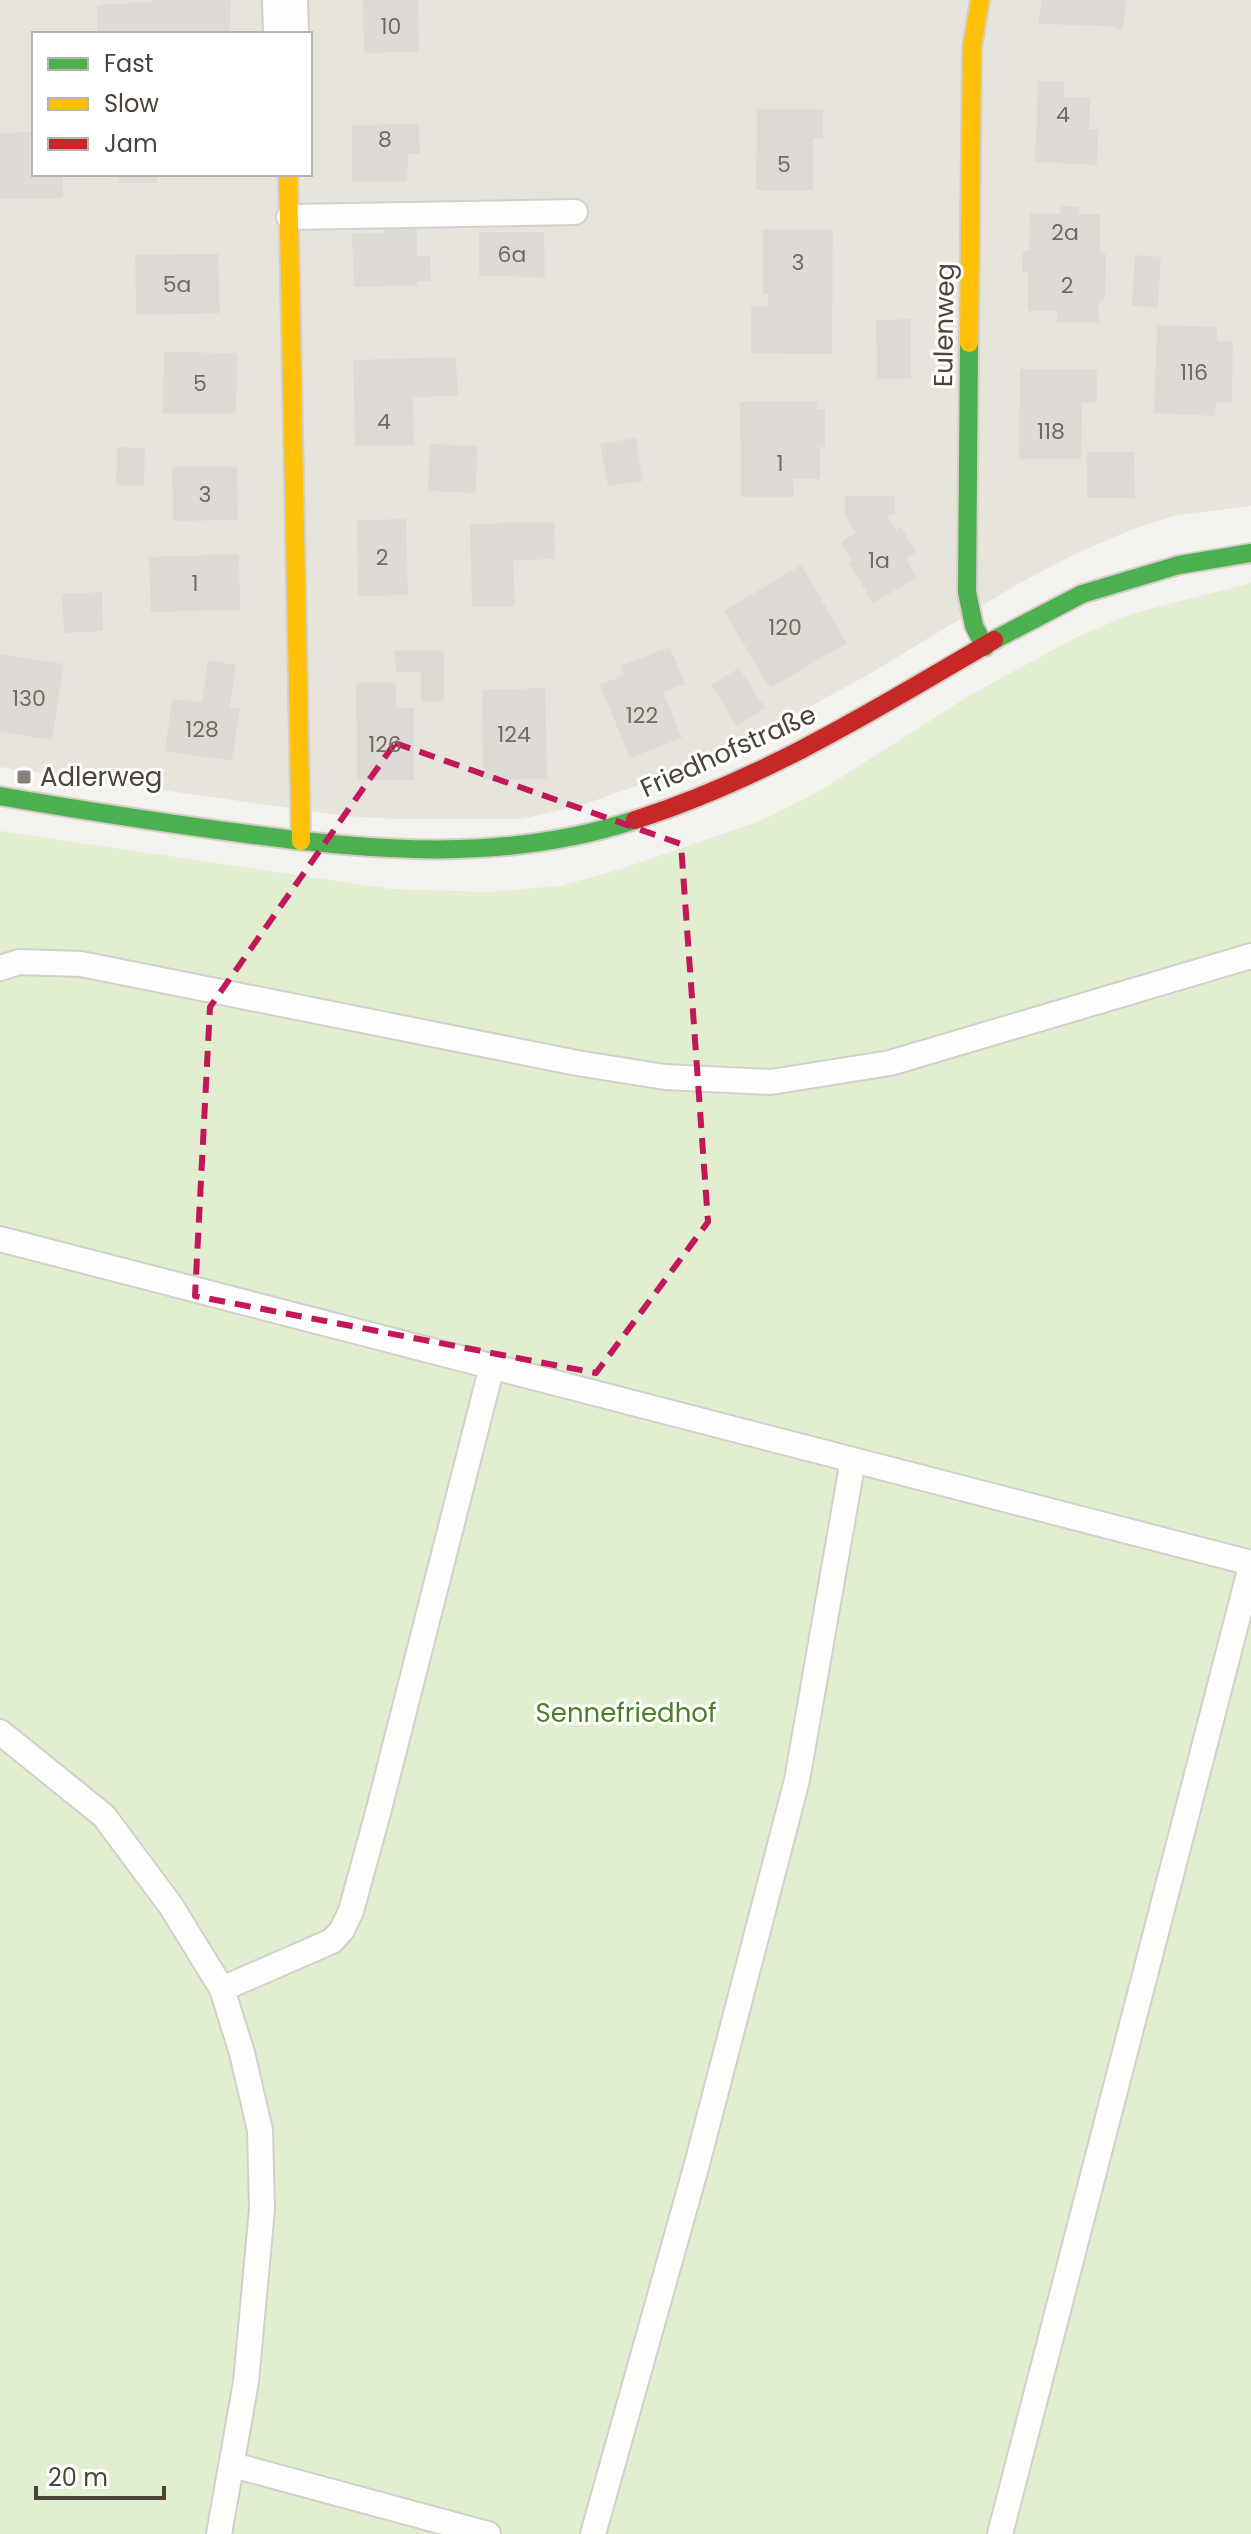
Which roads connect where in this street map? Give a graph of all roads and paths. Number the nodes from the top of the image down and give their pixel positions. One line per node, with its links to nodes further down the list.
1 (285, 0): 3 (street)
2 (980, 0): 8 (street, Eulenweg)
3 (286, 32)
4 (288, 176): 6 (street)
5 (575, 212): 6 (lane)
6 (289, 217): 10 (street)
7 (1251, 553): 8 (street, Friedhofstraße)
8 (985, 647): 10 (street, Friedhofstraße)
9 (0, 796): 10 (street, Friedhofstraße)
10 (301, 841)
11 (1251, 956): 12 (lane)
12 (0, 968)
13 (0, 1239): 14 (lane)
14 (492, 1366): 15 (lane); 18 (lane)
15 (853, 1460): 16 (lane); 22 (lane)
16 (1251, 1565): 23 (lane)
17 (0, 1732): 18 (lane)
18 (222, 1989): 19 (lane)
19 (233, 2465): 20 (lane); 21 (lane)
20 (219, 2534)
21 (488, 2534)
22 (593, 2534)
23 (1000, 2534)

